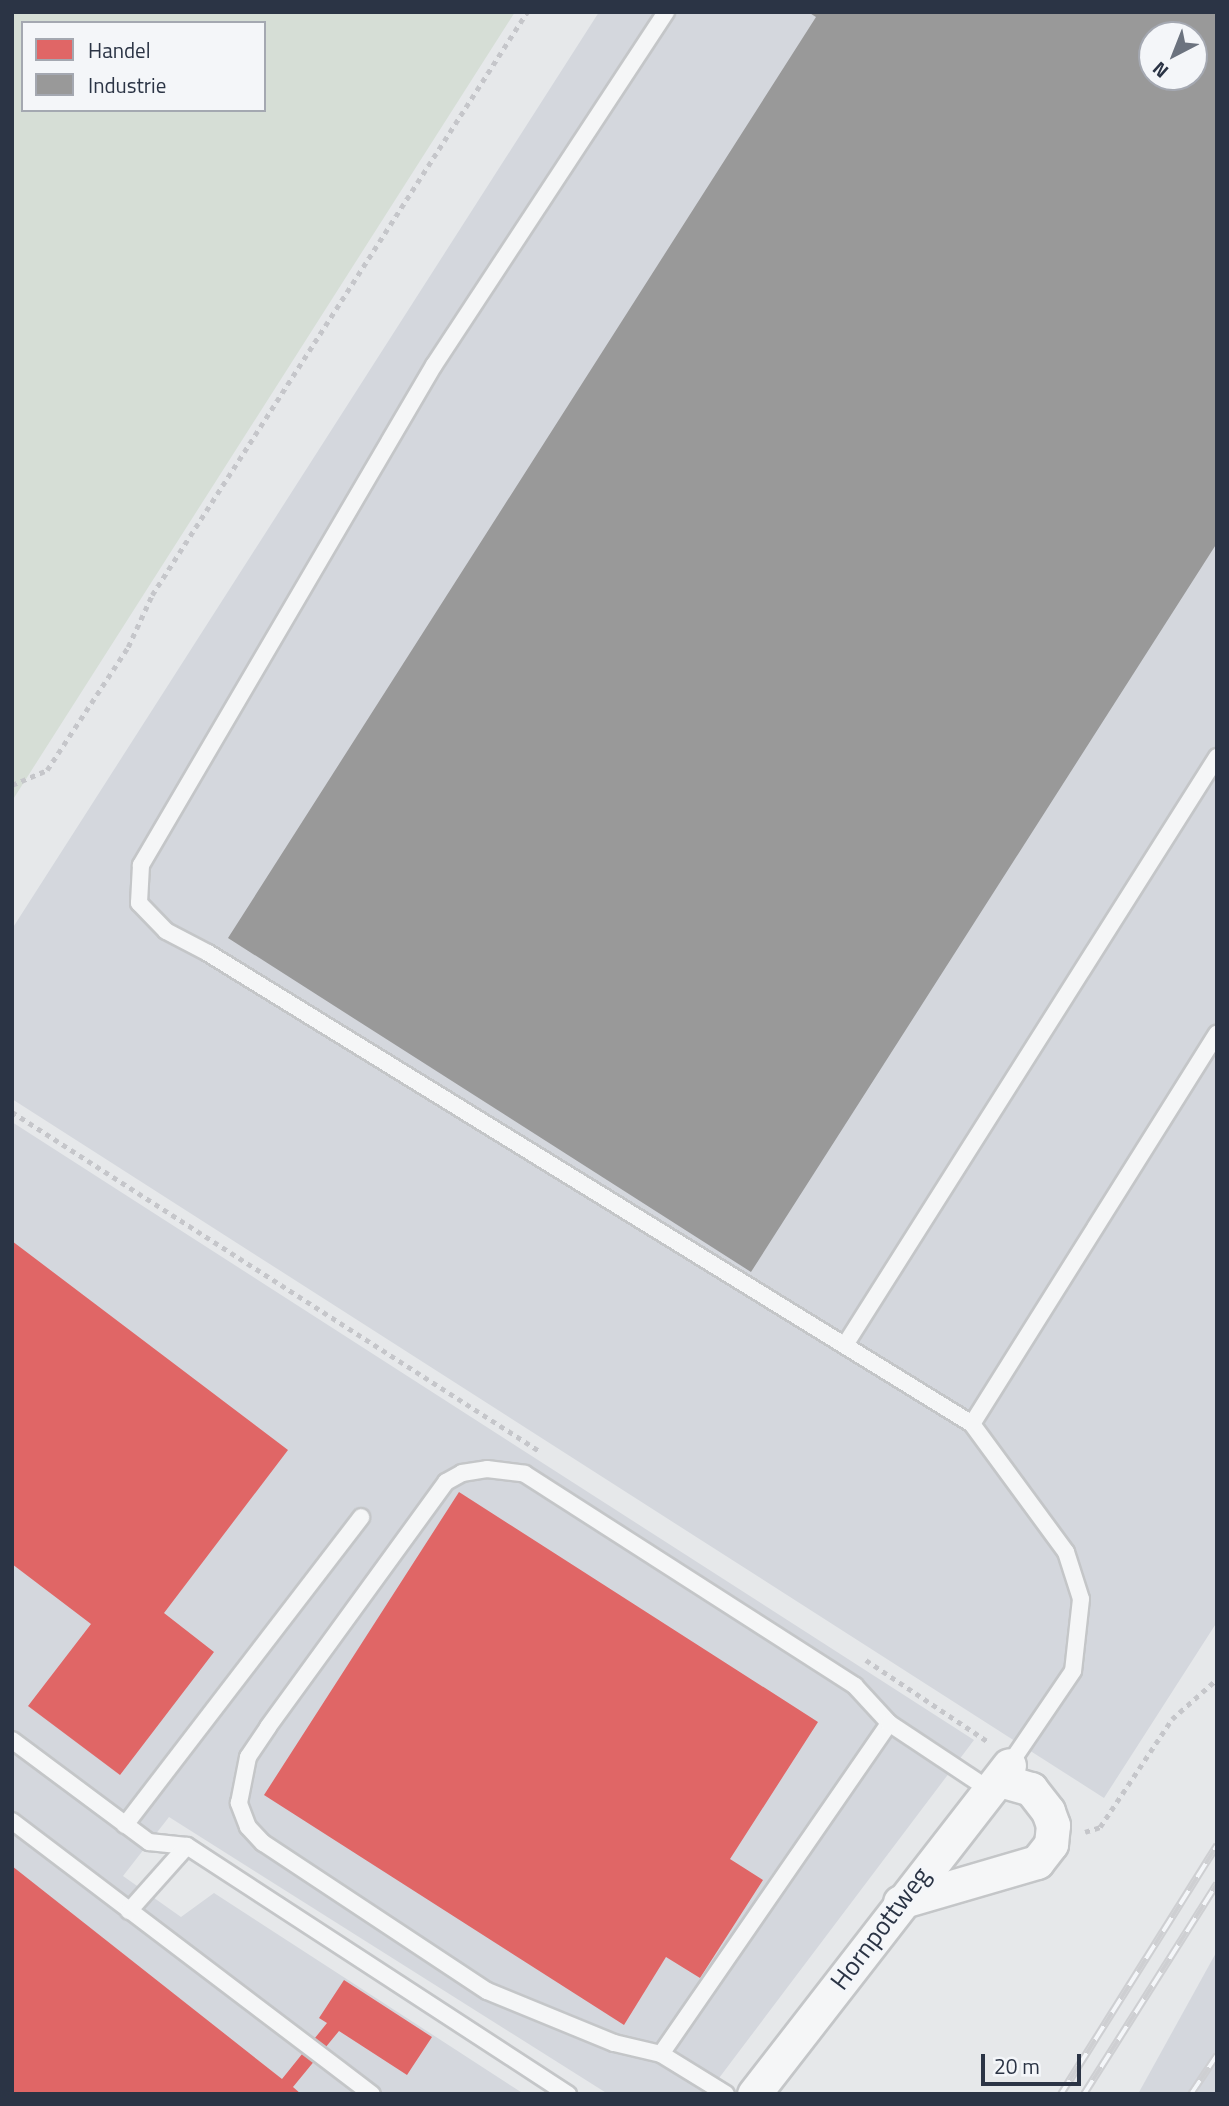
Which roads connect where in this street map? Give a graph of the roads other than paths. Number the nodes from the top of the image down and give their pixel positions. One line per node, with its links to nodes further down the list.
1 (666, 12): 4 (lane)
2 (1217, 757): 4 (lane)
3 (1217, 1033): 5 (lane)
4 (845, 1345): 5 (lane)
5 (972, 1424): 9 (lane)
6 (361, 1517): 11 (lane)
7 (890, 1723): 9 (lane); 15 (lane); 15 (lane)
8 (12, 1740): 11 (lane)
9 (998, 1778): 13 (street, Hornpottweg); 13 (street)
10 (12, 1821): 14 (lane)
11 (125, 1825): 12 (lane)
12 (187, 1846): 14 (lane); 16 (lane)
13 (900, 1902): 20 (street, Hornpottweg)
14 (129, 1911): 17 (lane)
15 (660, 2054): 19 (lane)
16 (544, 2087): 18 (lane)
17 (372, 2094)
18 (568, 2094)
19 (726, 2094)
20 (754, 2094)

